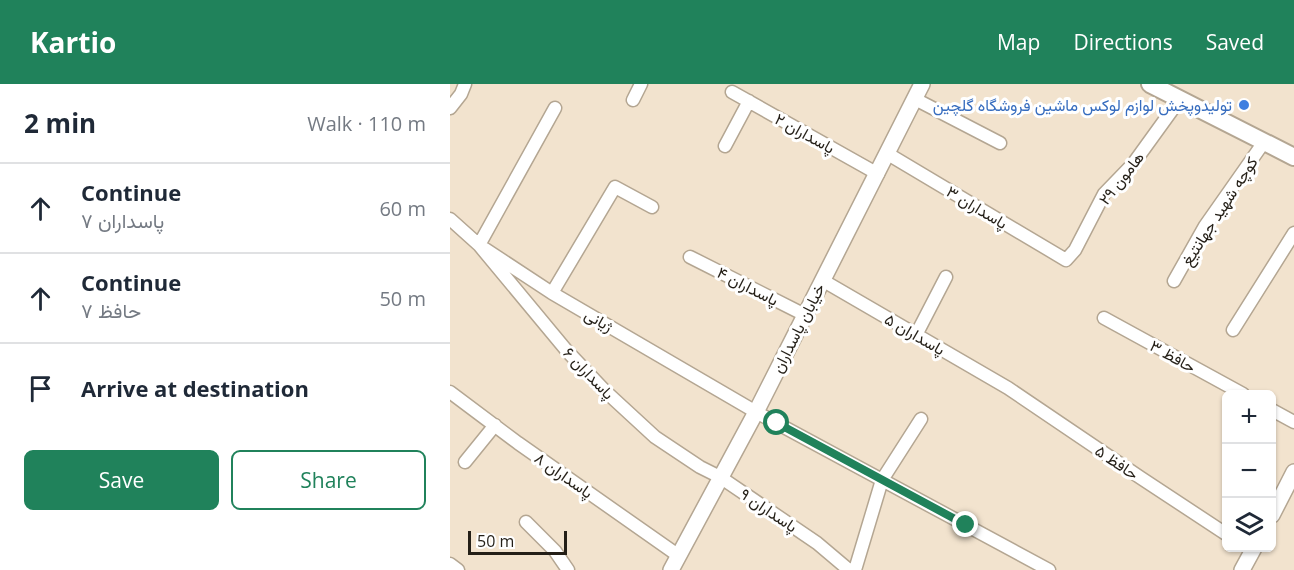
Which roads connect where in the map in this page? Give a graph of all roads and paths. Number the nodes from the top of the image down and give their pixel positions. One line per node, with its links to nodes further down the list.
1 (465, 84): 10 (street)
2 (641, 84): 8 (street)
3 (922, 84): 6 (street, خیابان پاسداران)
4 (1150, 84): 7 (main road)
5 (732, 92): 9 (street, پاسداران ۲)
6 (915, 99): 13 (street); 15 (street, خیابان پاسداران)
7 (1180, 99): 12 (main road); 23 (street, هامون ۲۹)
8 (633, 100)
9 (749, 101): 14 (street); 17 (street, پاسداران ۲)
10 (450, 108)
11 (555, 108): 21 (street)
12 (1264, 142): 16 (main road); 26 (street, کوچه شهید جهانتیغ)
13 (1000, 143)
14 (725, 146)
15 (888, 154): 17 (street, خیابان پاسداران); 23 (street, پاسداران ۳)
16 (1294, 157)
17 (878, 174): 25 (street, خیابان پاسداران)
18 (652, 207): 27 (street)
19 (450, 219): 21 (street, ژیانی)
20 (1294, 233): 30 (street)
21 (479, 245): 27 (street, ژیانی); 42 (street, پاسداران ۶)
22 (690, 257): 28 (street, پاسداران ۴)
23 (1066, 260)
24 (946, 277): 31 (street)
25 (822, 280): 28 (street, خیابان پاسداران); 31 (street, پاسداران ۵)
26 (1174, 281)
27 (552, 293): 35 (street, ژیانی)
28 (805, 315): 35 (street, خیابان پاسداران)
29 (1104, 318): 33 (street, حافظ ۳)
30 (1233, 330)
31 (916, 335): 32 (street, پاسداران ۵)
32 (1008, 388): 46 (street, حافظ ۵)
33 (1236, 390)
34 (450, 392): 39 (street, پاسداران ۸)
35 (756, 412): 42 (street, خیابان پاسداران); 43 (street, ژیانی)
36 (1276, 412): 38 (street)
37 (921, 419): 43 (street)
38 (1294, 422)
39 (495, 425): 40 (street); 48 (street, پاسداران ۸)
40 (465, 462)
41 (1294, 472): 44 (street)
42 (720, 477): 48 (street, خیابان پاسداران); 53 (street, پاسداران ۹)
43 (882, 480): 54 (street); 55 (street, ژیانی)
44 (1276, 506)
45 (526, 522): 51 (street)
46 (1222, 531)
47 (1251, 552): 56 (street)
48 (679, 556): 52 (street, خیابان پاسداران)
49 (450, 564): 50 (street)
50 (458, 570)
51 (568, 570)
52 (672, 570)
53 (849, 570)
54 (855, 570)
55 (1049, 570)
56 (1242, 570)

